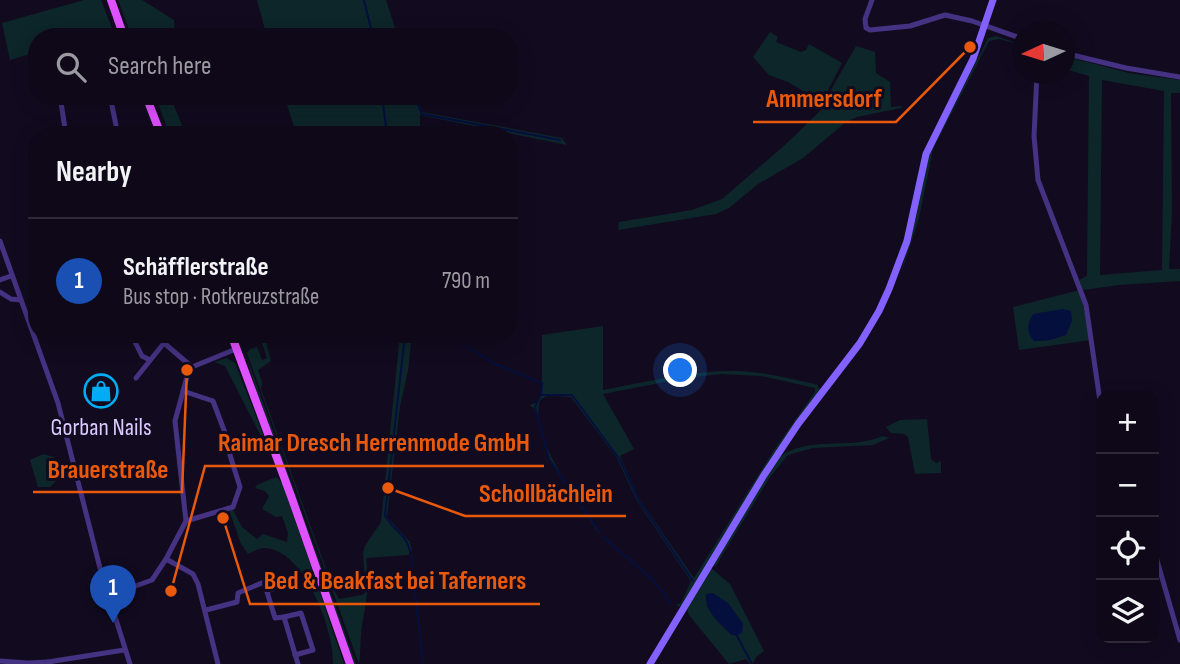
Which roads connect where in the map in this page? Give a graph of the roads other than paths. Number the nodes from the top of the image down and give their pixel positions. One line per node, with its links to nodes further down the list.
1 (111, 0): 5 (main road)
2 (872, 0): 4 (street)
3 (993, 0): 4 (main road)
4 (985, 27): 6 (street); 50 (main road)
5 (121, 28)
6 (1012, 36)
7 (1075, 56): 8 (street)
8 (1180, 77)
9 (1037, 84): 32 (street)
10 (61, 105): 13 (street)
11 (112, 105): 14 (street)
12 (149, 105): 15 (main road)
13 (65, 126)
14 (116, 126)
15 (158, 126)
16 (0, 242): 17 (street)
17 (11, 276): 18 (street); 20 (street)
18 (0, 280)
19 (0, 292): 20 (street)
20 (21, 300): 21 (street)
21 (28, 320)
22 (36, 343): 36 (street)
23 (136, 343): 28 (street)
24 (159, 343): 28 (street)
25 (168, 343): 29 (street)
26 (234, 343): 27 (main road)
27 (236, 349): 29 (street); 49 (main road)
28 (150, 360): 30 (street)
29 (192, 367): 31 (street)
30 (136, 378)
31 (183, 391): 33 (street); 33 (street)
32 (1099, 391)
33 (186, 521): 34 (street)
34 (166, 559): 36 (street); 37 (street)
35 (1159, 567): 39 (street)
36 (108, 596): 40 (street)
37 (206, 610): 38 (street); 47 (street)
38 (284, 617): 42 (street); 42 (street)
39 (1180, 640)
40 (124, 649): 41 (street); 46 (street)
41 (89, 654): 44 (street); 45 (street)
42 (295, 655): 48 (street)
43 (0, 661): 44 (street)
44 (48, 663)
45 (91, 664)
46 (130, 664)
47 (218, 664)
48 (298, 664)
49 (350, 664)
50 (650, 664)

